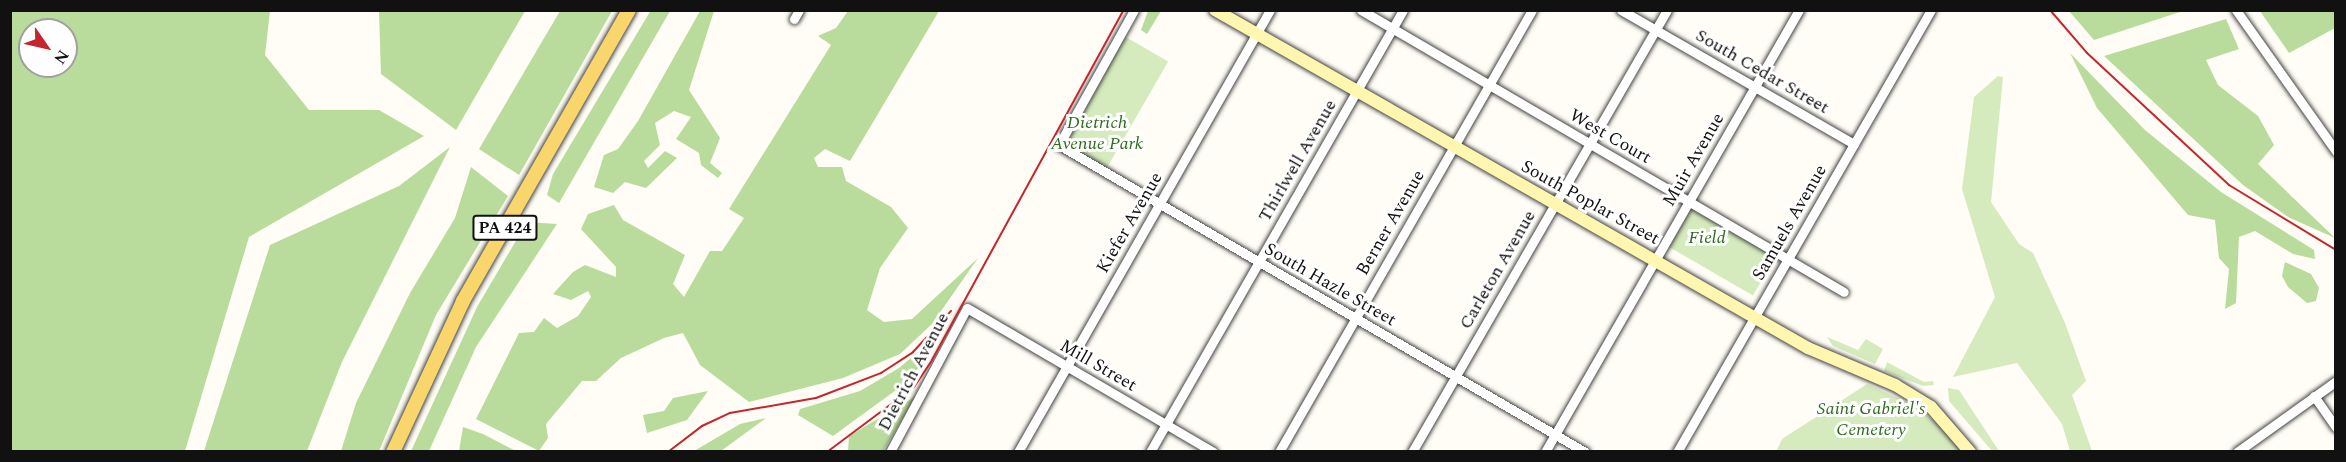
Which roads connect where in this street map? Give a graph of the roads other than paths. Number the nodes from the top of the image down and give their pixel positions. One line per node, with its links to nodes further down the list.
1 (629, 10): 40 (main road, PA 424)
2 (1134, 10): 24 (street, South Hazle Street)
3 (1215, 10): 15 (main road, South Poplar Street)
4 (1270, 10): 15 (street, Kiefer Avenue)
5 (1361, 10): 13 (street, West Court)
6 (1403, 10): 13 (street, Thirlwell Avenue)
7 (1532, 10): 16 (street, Berner Avenue)
8 (1621, 10): 14 (street, South Cedar Street)
9 (1667, 10): 14 (street, Carleton Avenue)
10 (1799, 10): 17 (street, Muir Avenue)
11 (1931, 10): 20 (street, Samuels Avenue)
12 (2236, 10): 22 (street)
13 (1392, 29): 16 (street, West Court); 18 (street, Thirlwell Avenue)
14 (1655, 30): 17 (street, South Cedar Street); 19 (street, Carleton Avenue)
15 (1256, 35): 18 (main road, South Poplar Street); 24 (street, Kiefer Avenue)
16 (1489, 85): 19 (street, West Court); 21 (street, Berner Avenue)
17 (1755, 87): 20 (street, South Cedar Street); 23 (street, Muir Avenue)
18 (1356, 92): 21 (main road, South Poplar Street); 28 (street, Thirlwell Avenue)
19 (1590, 144): 23 (street, West Court); 25 (street, Carleton Avenue)
20 (1854, 144): 26 (street, Samuels Avenue)
21 (1454, 146): 25 (main road, South Poplar Street); 32 (street, Berner Avenue)
22 (2336, 152)
23 (1689, 202): 26 (street, West Court); 27 (street, Muir Avenue)
24 (1160, 204): 28 (street, South Hazle Street); 33 (street, Kiefer Avenue)
25 (1555, 204): 27 (main road, South Poplar Street); 34 (street, Carleton Avenue)
26 (1788, 259): 29 (street, West Court); 31 (street, Samuels Avenue)
27 (1655, 260): 31 (main road, South Poplar Street); 39 (street, Muir Avenue)
28 (1258, 263): 32 (street, South Hazle Street); 37 (street, Thirlwell Avenue)
29 (1844, 292)
30 (967, 308): 33 (street, Mill Street); 41 (street, Dietrich Avenue)
31 (1755, 317): 49 (street, Samuels Avenue); 50 (main road, South Poplar Street)
32 (1355, 319): 34 (street, South Hazle Street); 45 (street, Berner Avenue)
33 (1066, 366): 37 (street, Mill Street); 42 (street, Kiefer Avenue)
34 (1455, 377): 39 (street, South Hazle Street); 46 (street, Carleton Avenue)
35 (2336, 381): 36 (street)
36 (2314, 396): 38 (street); 51 (street)
37 (1165, 424): 43 (street, Thirlwell Avenue); 44 (street, Mill Street)
38 (2336, 427)
39 (1555, 434): 47 (street, Muir Avenue); 48 (street, South Hazle Street)
40 (393, 452)
41 (890, 452)
42 (1018, 452)
43 (1150, 452)
44 (1213, 452)
45 (1279, 452)
46 (1412, 452)
47 (1545, 452)
48 (1585, 452)
49 (1677, 452)
50 (1970, 452)
51 (2237, 452)

